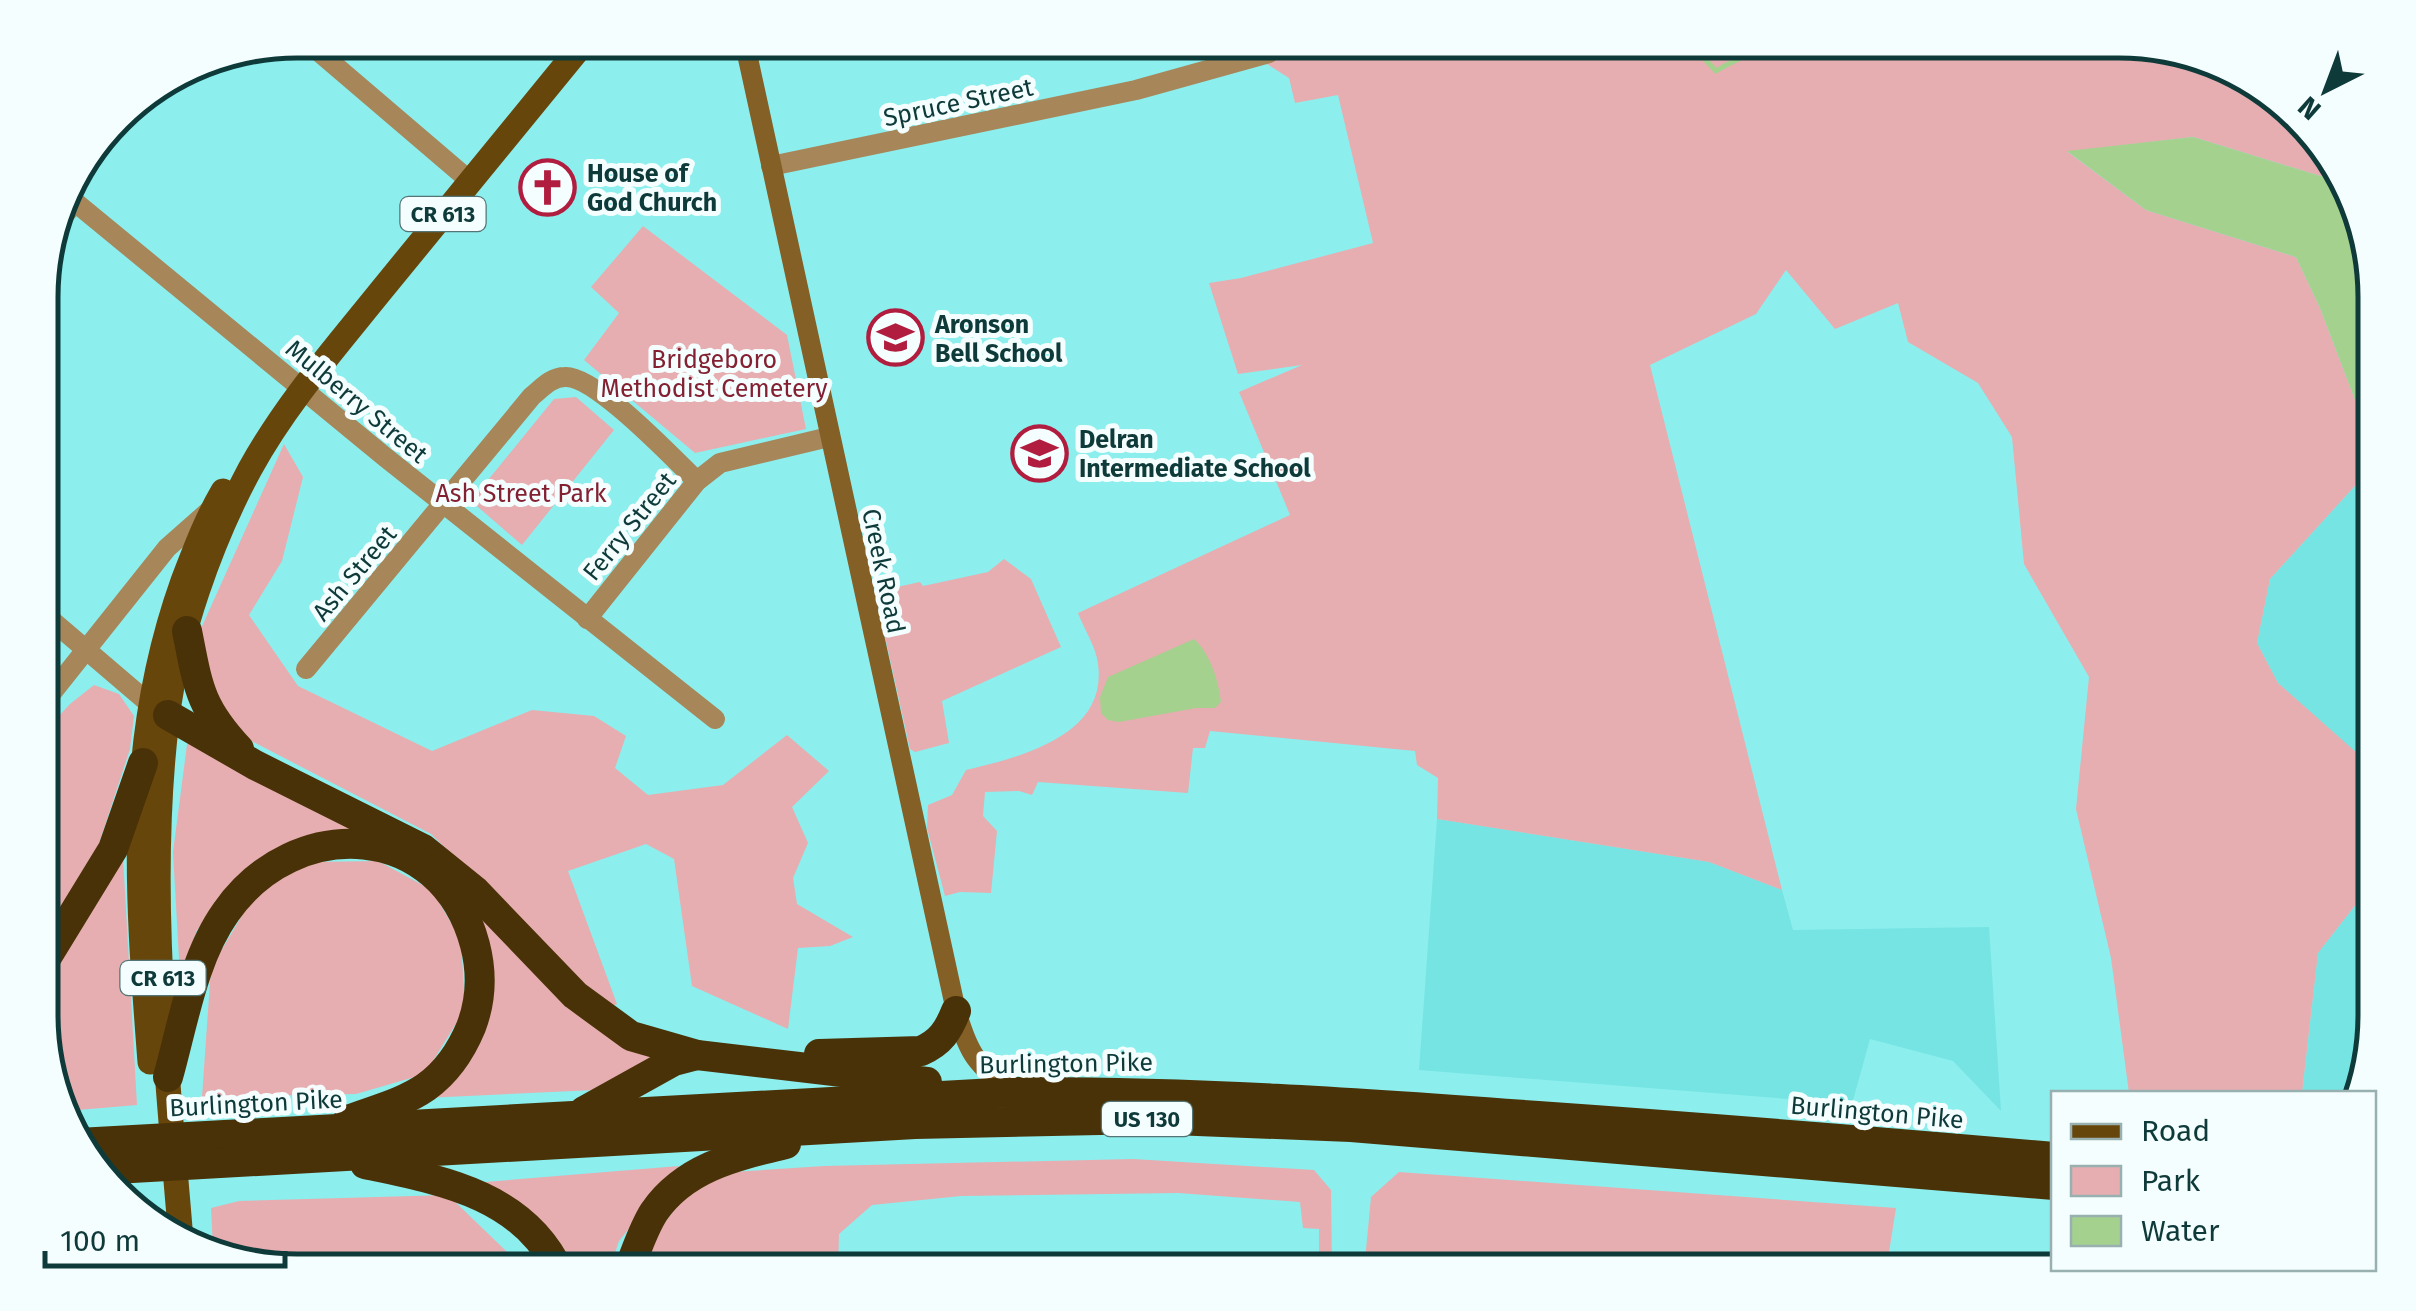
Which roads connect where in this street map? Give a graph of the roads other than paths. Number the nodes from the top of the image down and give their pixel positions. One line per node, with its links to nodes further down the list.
1 (325, 58): 6 (street)
2 (570, 58): 6 (main road, CR 613)
3 (748, 58): 5 (street, Creek Road)
4 (1231, 58): 5 (street, Spruce Street)
5 (772, 166): 9 (street, Creek Road)
6 (470, 181): 8 (main road, CR 613)
7 (77, 203): 8 (street, Mulberry Street)
8 (303, 389): 11 (main road, CR 613); 12 (street, Mulberry Street); 15 (main road, CR 613)
9 (829, 438): 10 (street, Ferry Street); 24 (street, Creek Road)
10 (698, 480): 12 (street, Ash Street); 13 (street, Ferry Street)
11 (216, 504): 16 (street); 19 (main road, CR 613)
12 (444, 504): 13 (street, Mulberry Street); 17 (street, Ash Street)
13 (587, 619): 20 (street, Mulberry Street)
14 (58, 626): 16 (street)
15 (187, 631): 19 (main road, CR 613); 22 (highway)
16 (86, 650): 18 (street); 19 (street)
17 (306, 669)
18 (58, 685)
19 (160, 711): 21 (main road, CR 613); 22 (highway); 27 (main road, CR 613)
20 (714, 719)
21 (142, 762): 23 (highway); 37 (main road, CR 613)
22 (255, 765): 25 (highway)
23 (58, 939)
24 (956, 1012): 26 (highway); 28 (street, Creek Road)
25 (697, 1056): 26 (highway); 29 (highway)
26 (737, 1058): 28 (highway)
27 (168, 1077): 31 (highway); 38 (main road, CR 613)
28 (1014, 1092): 29 (highway, Burlington Pike / US 130); 34 (highway, Burlington Pike / US 130)
29 (574, 1115): 31 (highway, Burlington Pike / US 130)
30 (915, 1124): 31 (highway, Burlington Pike / US 130); 36 (highway, Burlington Pike / US 130); 40 (highway)
31 (322, 1143): 33 (highway, Burlington Pike / US 130); 39 (highway)
32 (96, 1144): 33 (highway, Burlington Pike / US 130)
33 (240, 1148): 35 (highway, Burlington Pike / US 130)
34 (2051, 1158)
35 (114, 1168)
36 (2051, 1185)
37 (162, 1211)
38 (180, 1222)
39 (548, 1254)
40 (636, 1254)

